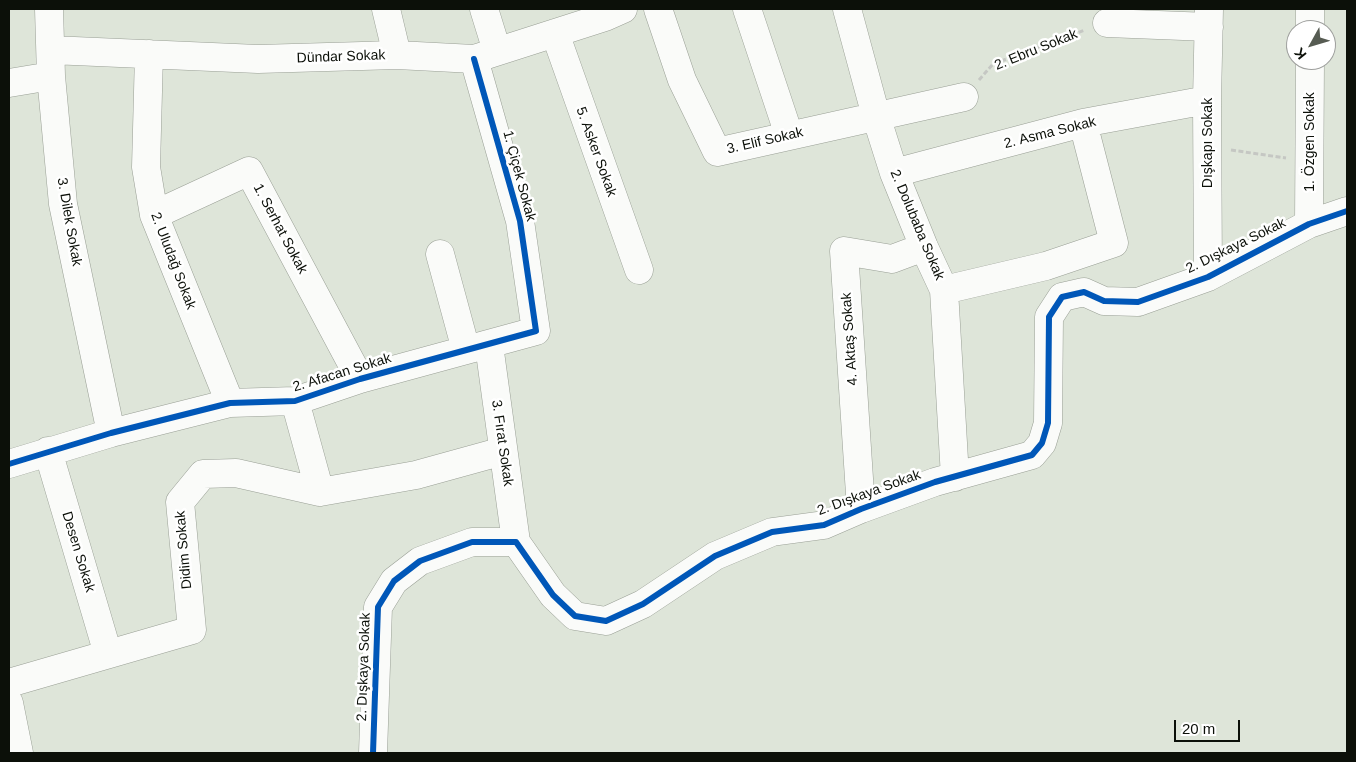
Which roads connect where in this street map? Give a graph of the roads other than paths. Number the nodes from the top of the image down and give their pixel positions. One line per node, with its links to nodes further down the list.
1 (48, 9): 14 (street, 3. Dilek Sokak)
2 (386, 9): 12 (street)
3 (484, 9): 13 (street, 1. Çiçek Sokak)
4 (658, 9): 21 (street, 3. Elif Sokak)
5 (748, 9): 21 (street)
6 (847, 9): 19 (street, 2. Dolubaba Sokak)
7 (610, 12): 10 (street, Dündar Sokak)
8 (1209, 18): 9 (street); 18 (street, Dışkapı Sokak)
9 (1107, 23)
10 (555, 33): 13 (street, Dündar Sokak); 29 (street, 5. Asker Sokak)
11 (149, 54): 12 (street, Dündar Sokak); 14 (street, Dündar Sokak); 24 (street, 2. Uludağ Sokak)
12 (397, 55): 13 (street, Dündar Sokak)
13 (486, 55): 33 (street, 1. Çiçek Sokak)
14 (51, 63): 16 (street, Dündar Sokak); 38 (street, 3. Dilek Sokak)
15 (1310, 70): 25 (street, 1. Özgen Sokak)
16 (9, 83)
17 (964, 97): 19 (street)
18 (1207, 100): 20 (street, 2. Asma Sokak); 30 (street, Dışkapı Sokak)
19 (876, 116): 21 (street, 3. Elif Sokak); 22 (street, 2. Dolubaba Sokak)
20 (1083, 123): 22 (street, 2. Asma Sokak); 28 (street)
21 (789, 135)
22 (894, 173): 26 (street, 2. Dolubaba Sokak)
23 (1347, 212): 25 (street, 2. Dışkaya Sokak)
24 (154, 216): 35 (street, 1. Serhat Sokak); 37 (street, 2. Uludağ Sokak)
25 (1309, 224): 30 (street, 2. Dışkaya Sokak)
26 (924, 247): 31 (street, 2. Dolubaba Sokak); 44 (street, 4. Aktaş Sokak)
27 (440, 254): 34 (street, 3. Fırat Sokak)
28 (1046, 266): 31 (street); 32 (street)
29 (639, 270)
30 (1208, 276): 32 (street, 2. Dışkaya Sokak)
31 (944, 290): 42 (street, 2. Dolubaba Sokak)
32 (1062, 297): 42 (street, 2. Dışkaya Sokak)
33 (536, 331): 34 (street, 2. Afacan Sokak)
34 (477, 347): 35 (street, 2. Afacan Sokak); 40 (street, 3. Fırat Sokak)
35 (360, 380): 36 (street, 2. Afacan Sokak)
36 (296, 401): 37 (street, 2. Afacan Sokak); 43 (street)
37 (230, 403): 38 (street, 2. Afacan Sokak)
38 (111, 433): 39 (street, 2. Afacan Sokak)
39 (48, 451): 41 (street, 2. Afacan Sokak); 46 (street, Desen Sokak)
40 (503, 451): 43 (street, Didim Sokak); 45 (street, 3. Fırat Sokak)
41 (9, 464)
42 (955, 477): 44 (street, 2. Dışkaya Sokak)
43 (320, 492): 46 (street, Didim Sokak)
44 (861, 509): 45 (street, 2. Dışkaya Sokak)
45 (516, 542): 50 (street, 2. Dışkaya Sokak)
46 (108, 654): 47 (street, Didim Sokak)
47 (9, 683)
48 (9, 703): 49 (street)
49 (19, 753)
50 (373, 753)

